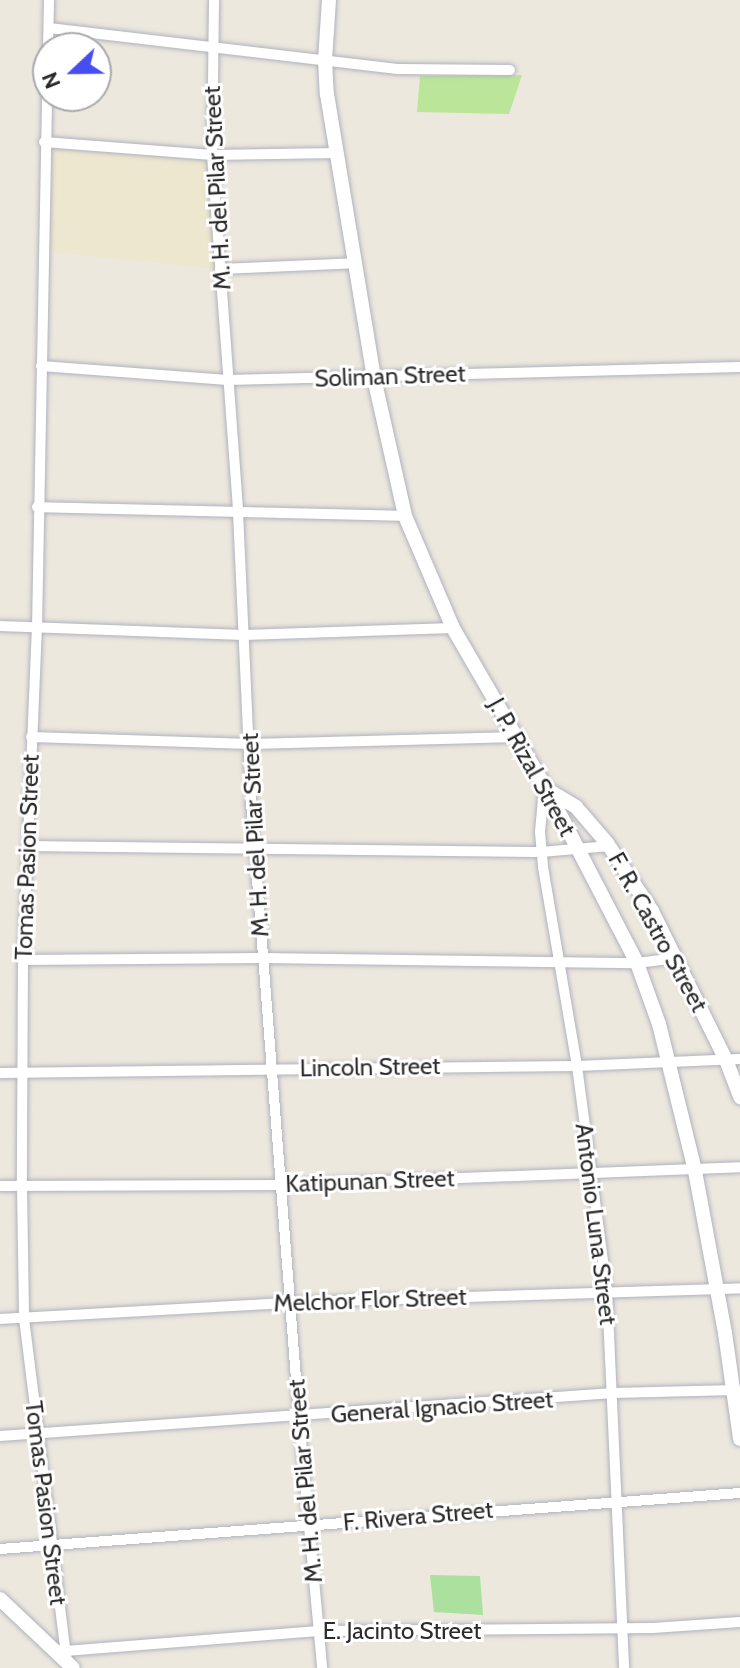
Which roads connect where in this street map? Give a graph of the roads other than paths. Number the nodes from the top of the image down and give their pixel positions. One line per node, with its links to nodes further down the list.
1 (49, 0): 4 (street, Tomas Pasion Street)
2 (214, 0): 6 (street, M. H. del Pilar Street)
3 (329, 0): 7 (main road, J. P. Rizal Street)
4 (49, 28): 5 (street, Tomas Pasion Street); 6 (street)
5 (49, 32)
6 (211, 48): 7 (street); 12 (street, M. H. del Pilar Street)
7 (325, 60): 8 (street); 11 (main road, J. P. Rizal Street)
8 (510, 70)
9 (45, 112): 10 (street, Tomas Pasion Street)
10 (44, 142): 12 (street); 15 (street, Tomas Pasion Street)
11 (336, 153): 12 (street); 13 (main road, J. P. Rizal Street)
12 (212, 155): 14 (street, M. H. del Pilar Street)
13 (355, 263): 14 (street); 17 (main road, J. P. Rizal Street)
14 (220, 269): 18 (street, M. H. del Pilar Street)
15 (41, 366): 18 (street, Soliman Street); 19 (street, Tomas Pasion Street)
16 (740, 367): 17 (street, Soliman Street)
17 (374, 378): 18 (street, Soliman Street); 21 (main road, J. P. Rizal Street)
18 (227, 380): 20 (street, M. H. del Pilar Street)
19 (37, 507): 20 (street); 23 (street, Tomas Pasion Street)
20 (238, 512): 21 (street); 25 (street, M. H. del Pilar Street)
21 (405, 516): 24 (main road, J. P. Rizal Street)
22 (0, 626): 23 (street)
23 (37, 626): 25 (street); 26 (street, Tomas Pasion Street)
24 (453, 628): 25 (street); 27 (main road, J. P. Rizal Street)
25 (244, 635): 28 (street, M. H. del Pilar Street)
26 (31, 737): 28 (street); 30 (street, Tomas Pasion Street)
27 (518, 737): 28 (street); 29 (main road, J. P. Rizal Street)
28 (251, 744): 32 (street, M. H. del Pilar Street)
29 (545, 787): 31 (main road, F. R. Castro Street); 33 (main road, J. P. Rizal Street); 34 (street, Antonio Luna Street)
30 (27, 846): 32 (street); 37 (street, Tomas Pasion Street)
31 (610, 846): 33 (street); 36 (main road, F. R. Castro Street)
32 (254, 847): 34 (street); 35 (street, M. H. del Pilar Street)
33 (578, 851): 34 (street); 39 (main road, J. P. Rizal Street)
34 (541, 852): 38 (street, Antonio Luna Street)
35 (262, 958): 37 (street); 38 (street); 43 (street, M. H. del Pilar Street)
36 (677, 958): 39 (street); 40 (main road, F. R. Castro Street)
37 (23, 960): 45 (street, Tomas Pasion Street)
38 (560, 962): 39 (street); 42 (street, Antonio Luna Street)
39 (637, 963): 41 (main road, J. P. Rizal Street)
40 (733, 1059): 41 (street, Lincoln Street); 46 (main road, F. R. Castro Street)
41 (671, 1061): 42 (street, Lincoln Street); 48 (main road, J. P. Rizal Street)
42 (577, 1066): 43 (street, Lincoln Street); 49 (street, Antonio Luna Street)
43 (271, 1068): 45 (street, Lincoln Street); 50 (street, M. H. del Pilar Street)
44 (0, 1073): 45 (street, Lincoln Street)
45 (20, 1073): 52 (street, Tomas Pasion Street)
46 (740, 1097)
47 (740, 1167): 48 (street, Katipunan Street)
48 (695, 1171): 49 (street, Katipunan Street); 54 (main road, J. P. Rizal Street)
49 (591, 1174): 50 (street, Katipunan Street); 55 (street, Antonio Luna Street)
50 (280, 1185): 52 (street, Katipunan Street); 56 (street, M. H. del Pilar Street)
51 (0, 1186): 52 (street, Katipunan Street)
52 (22, 1186): 57 (street, Tomas Pasion Street)
53 (740, 1288): 54 (street, Melchor Flor Street)
54 (718, 1289): 55 (street, Melchor Flor Street); 59 (main road, J. P. Rizal Street)
55 (607, 1291): 56 (street, Melchor Flor Street); 60 (street, Antonio Luna Street)
56 (289, 1303): 57 (street, Melchor Flor Street); 61 (street, M. H. del Pilar Street)
57 (24, 1318): 58 (street, Melchor Flor Street); 62 (street, Tomas Pasion Street)
58 (0, 1319)
59 (737, 1390): 60 (street, General Ignacio Street); 64 (main road, J. P. Rizal Street)
60 (613, 1393): 61 (street, General Ignacio Street); 66 (street, Antonio Luna Street)
61 (299, 1418): 62 (street, General Ignacio Street); 67 (street, M. H. del Pilar Street)
62 (36, 1434): 63 (street, General Ignacio Street); 68 (street, Tomas Pasion Street)
63 (0, 1436)
64 (740, 1439)
65 (740, 1493): 66 (street, F. Rivera Street)
66 (617, 1500): 67 (street, F. Rivera Street); 72 (street, Antonio Luna Street)
67 (310, 1524): 68 (street, F. Rivera Street); 73 (street, M. H. del Pilar Street)
68 (53, 1547): 69 (street, F. Rivera Street); 74 (street, Tomas Pasion Street)
69 (0, 1549)
70 (0, 1599): 74 (main road)
71 (740, 1622): 72 (street, E. Jacinto Street)
72 (622, 1627): 73 (street, E. Jacinto Street); 76 (street, Antonio Luna Street)
73 (318, 1631): 74 (street, E. Jacinto Street); 75 (street, M. H. del Pilar Street)
74 (68, 1662)
75 (322, 1668)
76 (624, 1668)

